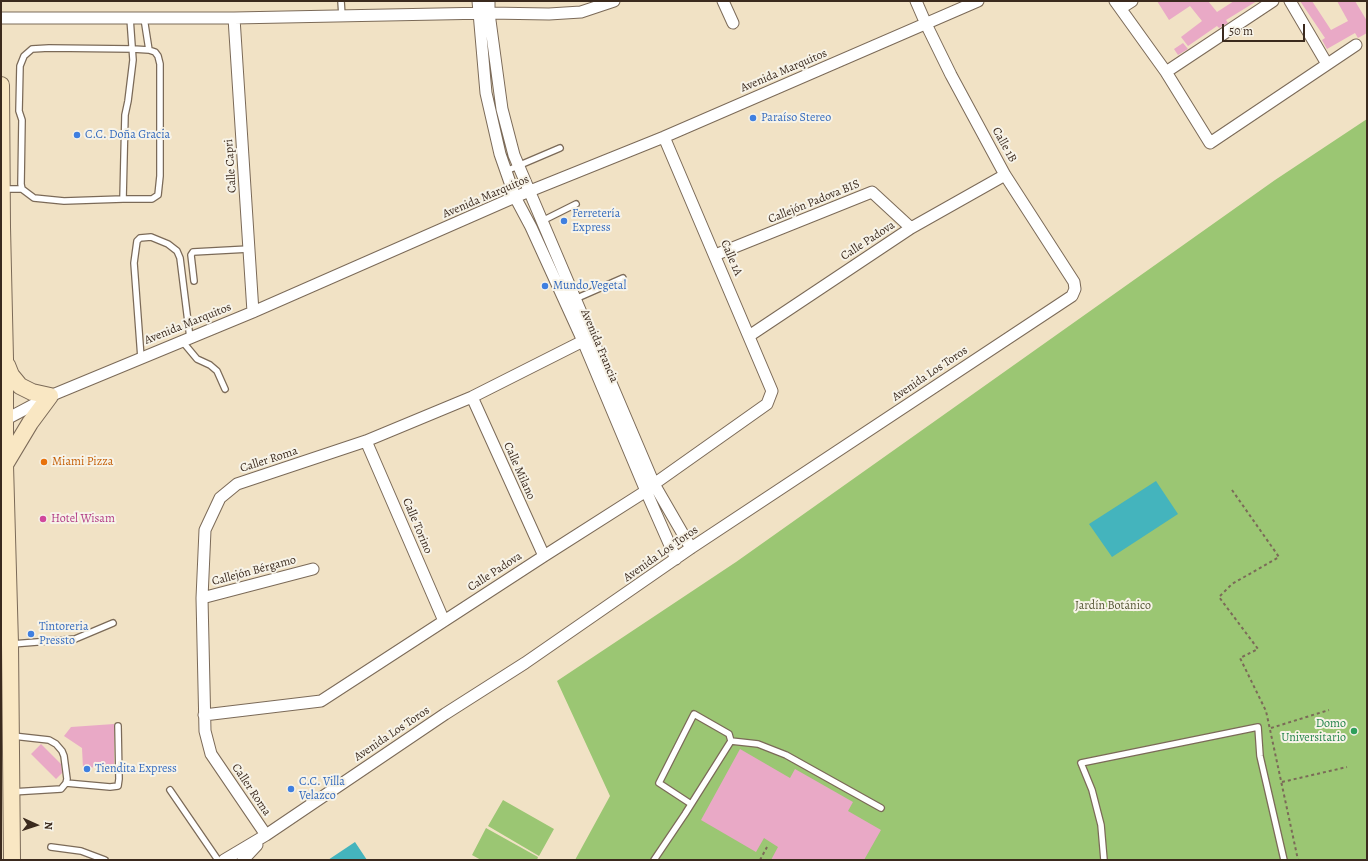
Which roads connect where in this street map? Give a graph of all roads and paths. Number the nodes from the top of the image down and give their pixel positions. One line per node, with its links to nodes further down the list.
1 (341, 1): 13 (lane)
2 (478, 1): 12 (street, Avenida Francia)
3 (489, 1): 12 (street, Avenida Francia)
4 (614, 1): 12 (street)
5 (723, 1): 18 (street)
6 (916, 1): 19 (street, Calle 1B)
7 (978, 1): 19 (street, Avenida Marquitos)
8 (1132, 1): 11 (street)
9 (1273, 1): 24 (street)
10 (1290, 1): 23 (street)
11 (1118, 5): 24 (street)
12 (483, 13): 13 (street); 28 (street, Avenida Francia); 29 (street, Avenida Francia)
13 (342, 16): 17 (street)
14 (1, 18): 15 (street)
15 (130, 18): 16 (street); 21 (lane)
16 (144, 18): 17 (street); 22 (lane)
17 (234, 18): 39 (street, Calle Capri)
18 (733, 24)
19 (926, 24): 26 (street, Avenida Marquitos); 30 (street, Calle 1B)
20 (1356, 45): 23 (street)
21 (133, 50): 22 (lane); 32 (lane); 35 (lane)
22 (149, 50): 35 (lane)
23 (1327, 64): 24 (street)
24 (1166, 72)
25 (1, 85): 31 (main road)
26 (664, 137): 33 (street, Avenida Marquitos); 40 (street, Calle 1A)
27 (560, 148): 28 (lane)
28 (519, 166): 29 (lane); 33 (street, Avenida Francia)
29 (506, 171): 34 (street, Avenida Francia)
30 (1005, 175): 38 (street, Calle Padova); 43 (street, Calle 1B)
31 (2, 189): 32 (lane); 50 (main road)
32 (22, 189): 35 (lane)
33 (529, 192): 34 (street, Avenida Marquitos); 37 (street, Avenida Francia)
34 (516, 197): 45 (street, Avenida Marquitos); 47 (street, Avenida Francia)
35 (123, 198)
36 (576, 204): 37 (lane)
37 (542, 221): 44 (street, Avenida Francia)
38 (911, 228): 40 (street, Callejón Padova BIS); 46 (street, Calle Padova)
39 (249, 249): 42 (lane); 45 (street, Calle Capri)
40 (715, 255): 46 (street, Calle 1A)
41 (623, 278): 44 (lane)
42 (194, 281)
43 (1072, 296): 60 (street, Avenida Los Toros)
44 (575, 299): 47 (street, Avenida Francia)
45 (253, 312): 48 (street, Avenida Marquitos)
46 (749, 336): 52 (street, Calle 1A)
47 (587, 339): 54 (street, Caller Roma); 58 (street, Avenida Francia)
48 (186, 340): 49 (street, Avenida Marquitos); 49 (lane); 51 (lane)
49 (141, 358): 53 (street, Avenida Marquitos)
50 (5, 359): 53 (main road); 55 (main road)
51 (225, 389)
52 (772, 391): 58 (street, Calle Padova)
53 (50, 396): 55 (street, Avenida Marquitos); 57 (main road)
54 (472, 397): 56 (street, Caller Roma); 61 (street, Calle Milano)
55 (3, 424): 57 (main road)
56 (366, 442): 64 (street, Caller Roma); 65 (street, Calle Torino)
57 (5, 465): 67 (main road)
58 (650, 488): 60 (street, Avenida Francia); 61 (street, Calle Padova); 62 (street, Avenida Francia)
59 (1232, 490): 71 (path)
60 (691, 548): 62 (street, Avenida Los Toros)
61 (544, 556): 65 (street, Calle Padova)
62 (676, 559): 81 (street, Avenida Los Toros)
63 (313, 569): 64 (street, Callejón Bérgamo)
64 (202, 598): 69 (street, Caller Roma)
65 (444, 621): 69 (street, Calle Padova)
66 (113, 624): 67 (lane)
67 (10, 644): 72 (main road)
68 (1330, 710): 71 (path)
69 (204, 715): 81 (street, Caller Roma)
70 (118, 726): 76 (lane)
71 (1271, 728): 75 (path)
72 (11, 736): 76 (lane); 78 (main road)
73 (731, 742): 79 (lane); 79 (lane); 80 (lane)
74 (1347, 767): 75 (path)
75 (1282, 782): 93 (path)
76 (66, 783): 78 (lane)
77 (170, 790): 86 (lane)
78 (12, 792): 84 (main road)
79 (691, 804): 89 (lane)
80 (881, 808)
81 (266, 835): 87 (street); 88 (street)
82 (51, 847): 85 (lane)
83 (767, 847): 90 (path)
84 (12, 860)
85 (105, 860)
86 (218, 860)
87 (224, 860)
88 (243, 860)
89 (654, 860)
90 (760, 860)
91 (1104, 860): 92 (lane)
92 (1284, 860)
93 (1298, 860)

